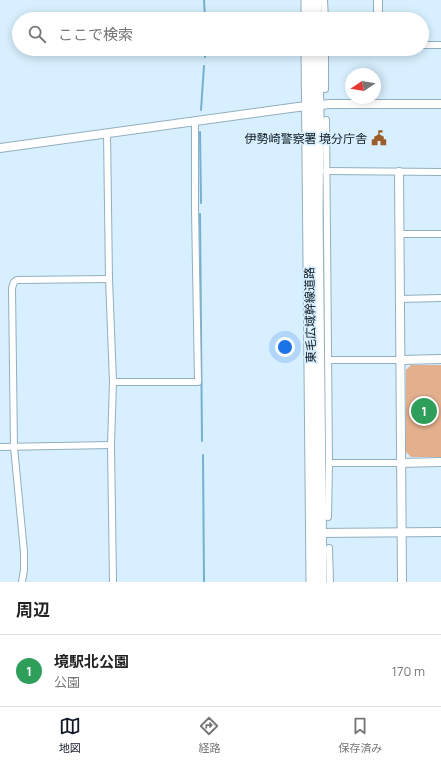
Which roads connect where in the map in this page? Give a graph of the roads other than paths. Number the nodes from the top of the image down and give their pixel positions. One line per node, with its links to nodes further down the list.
1 (307, 0): 5 (highway)
2 (316, 0): 6 (highway)
3 (324, 0): 7 (street)
4 (378, 0): 8 (street)
5 (307, 12)
6 (316, 12)
7 (325, 12)
8 (378, 12)
9 (429, 45): 10 (street)
10 (441, 45)
11 (308, 56): 16 (highway, 東毛広域幹線道路)
12 (316, 56): 16 (highway, 東毛広域幹線道路)
13 (325, 56): 14 (street)
14 (325, 89)
15 (441, 104): 16 (street)
16 (312, 106): 18 (street); 24 (highway, 東毛広域幹線道路); 45 (highway, 東毛広域幹線道路)
17 (326, 120): 21 (street)
18 (195, 121): 19 (street); 34 (street)
19 (107, 133): 20 (street); 28 (street)
20 (0, 148)
21 (326, 171): 22 (street); 25 (street)
22 (399, 172): 23 (street); 26 (street)
23 (441, 172)
24 (317, 210): 25 (street); 36 (highway, 東毛広域幹線道路)
25 (326, 227): 32 (street)
26 (400, 234): 27 (street); 30 (street)
27 (441, 234)
28 (109, 279): 34 (street); 39 (street)
29 (441, 298): 30 (street)
30 (400, 299): 33 (street)
31 (441, 359): 33 (street)
32 (328, 360): 33 (street); 35 (street)
33 (401, 360): 40 (street)
34 (113, 382): 37 (street)
35 (328, 421): 36 (street); 42 (street)
36 (319, 432): 45 (highway, 東毛広域幹線道路)
37 (110, 445): 39 (street); 50 (street)
38 (0, 447): 39 (street)
39 (14, 447): 49 (street)
40 (402, 462): 41 (street); 42 (street); 46 (street)
41 (441, 462)
42 (329, 463): 43 (street)
43 (328, 517)
44 (441, 532): 46 (street)
45 (316, 533): 46 (street); 48 (highway, 東毛広域幹線道路)
46 (402, 533): 51 (street)
47 (329, 548): 48 (street)
48 (322, 581)
49 (22, 582)
50 (113, 582)
51 (402, 582)

